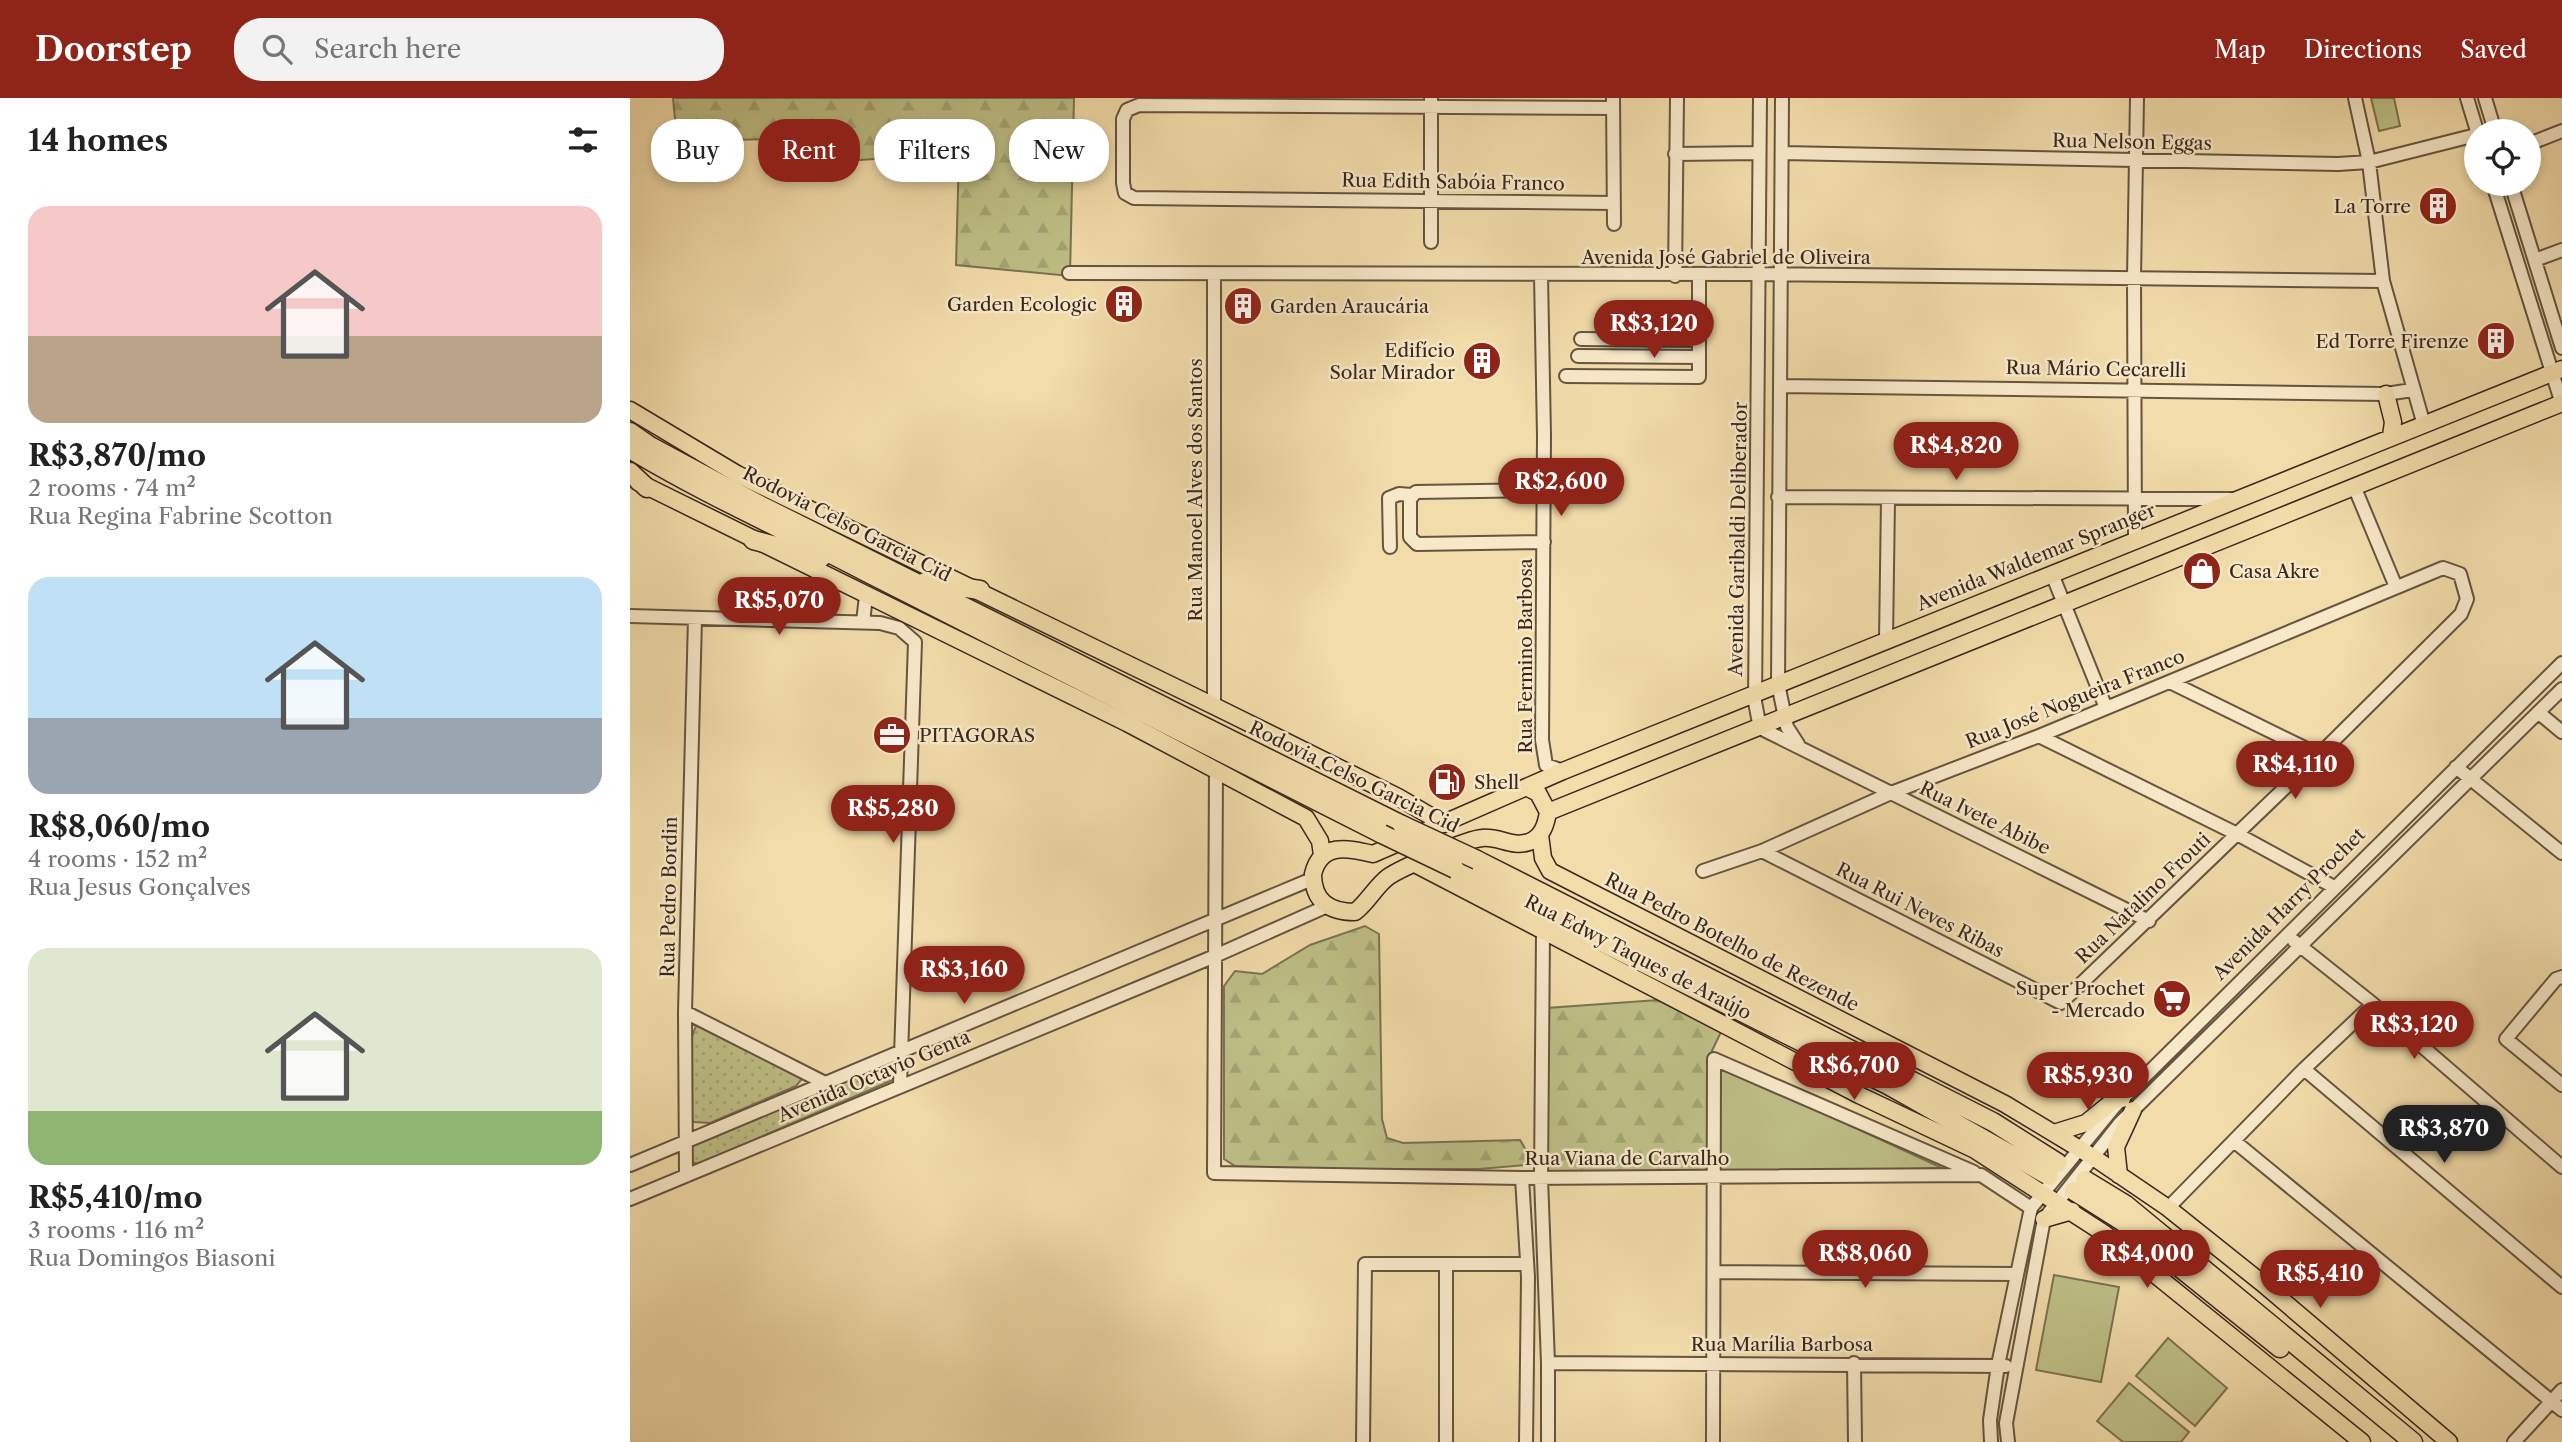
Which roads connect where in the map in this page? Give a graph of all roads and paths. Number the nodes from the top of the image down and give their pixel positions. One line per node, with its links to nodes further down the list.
1 (1677, 98): 17 (street)
2 (1760, 98): 15 (street, Avenida Garibaldi Deliberador)
3 (1782, 98): 16 (street, Avenida Garibaldi Deliberador)
4 (2137, 98): 18 (street)
5 (2355, 98): 19 (street)
6 (2467, 98): 10 (street)
7 (2485, 98): 11 (street)
8 (1430, 102): 9 (street); 22 (street); 22 (street, Rua Edith Sabóia Franco)
9 (1613, 103): 23 (street)
10 (2473, 119)
11 (2491, 119)
12 (2562, 131): 14 (street)
13 (2464, 137): 19 (street, Rua Nelson Eggas)
14 (2541, 139)
15 (1759, 153): 17 (street); 29 (street, Avenida Garibaldi Deliberador)
16 (1783, 153): 18 (street, Rua Nelson Eggas); 30 (street, Avenida Garibaldi Deliberador)
17 (1675, 154): 34 (street)
18 (2138, 162): 19 (street, Rua Nelson Eggas); 35 (street)
19 (2370, 162): 36 (street)
20 (2498, 196): 42 (street)
21 (2515, 196): 27 (street)
22 (1431, 201): 23 (street, Rua Edith Sabóia Franco); 25 (street)
23 (1614, 203): 24 (street)
24 (1614, 224)
25 (1431, 242)
26 (2562, 250): 27 (street)
27 (2535, 260): 39 (street)
28 (1069, 273): 31 (street, Avenida José Gabriel de Oliveira)
29 (1760, 274): 30 (street, Avenida José Gabriel de Oliveira); 32 (street, Avenida José Gabriel de Oliveira); 86 (street, Avenida Garibaldi Deliberador)
30 (1782, 274): 35 (street, Avenida José Gabriel de Oliveira); 44 (street, Avenida Garibaldi Deliberador)
31 (1214, 275): 33 (street, Avenida José Gabriel de Oliveira); 87 (street, Rua Manoel Alves dos Santos)
32 (1699, 275): 34 (street, Avenida José Gabriel de Oliveira); 38 (street)
33 (1541, 276): 34 (street, Avenida José Gabriel de Oliveira); 58 (street, Rua Fermino Barbosa)
34 (1675, 276)
35 (2134, 278): 36 (street, Avenida José Gabriel de Oliveira); 45 (street)
36 (2383, 281): 46 (street)
37 (1581, 340): 38 (street)
38 (1699, 340): 41 (street)
39 (2562, 348)
40 (1578, 356): 41 (street)
41 (1699, 357): 43 (street)
42 (2557, 371): 48 (street); 50 (main road, Avenida Waldemar Spranger)
43 (1566, 376)
44 (1780, 386): 45 (street, Rua Mário Cecarelli); 60 (street, Avenida Garibaldi Deliberador)
45 (2135, 388): 47 (street, Rua Mário Cecarelli); 63 (street)
46 (2412, 390): 47 (street, Rua Mário Cecarelli); 50 (street)
47 (2386, 394): 52 (main road)
48 (2562, 403): 56 (main road)
49 (630, 410): 73 (main road)
50 (2424, 425): 52 (main road, Avenida Waldemar Spranger)
51 (630, 432): 71 (highway, Rodovia Celso Garcia Cid)
52 (2391, 436): 62 (main road, Avenida Waldemar Spranger)
53 (630, 449): 68 (highway, Rodovia Celso Garcia Cid)
54 (630, 472): 57 (highway)
55 (630, 478): 57 (main road)
56 (2354, 486): 72 (street); 75 (main road)
57 (647, 488): 64 (main road)
58 (1544, 490): 59 (street); 66 (street, Rua Fermino Barbosa)
59 (1412, 495): 66 (street); 67 (street)
60 (1778, 497): 61 (street); 84 (street, Avenida Garibaldi Deliberador)
61 (1888, 499): 63 (street); 80 (street)
62 (2237, 499): 63 (street); 65 (main road, Avenida Waldemar Spranger)
63 (2134, 500): 65 (street)
64 (753, 540): 68 (highway); 74 (main road)
65 (2135, 541): 69 (main road, Avenida Waldemar Spranger)
66 (1544, 542): 98 (street, Rua Fermino Barbosa)
67 (1390, 547)
68 (862, 569): 141 (highway, Rodovia Celso Garcia Cid, bridge)
69 (2052, 574): 75 (street); 80 (main road, Avenida Waldemar Spranger)
70 (2460, 574): 72 (street, Rua José Nogueira Franco); 95 (street, Rua Natalino Frouti)
71 (908, 580): 73 (highway); 141 (highway, Rodovia Celso Garcia Cid, bridge)
72 (2396, 587): 83 (street, Rua José Nogueira Franco)
73 (980, 590): 87 (main road)
74 (866, 596): 78 (street); 79 (main road)
75 (2063, 603): 88 (street); 90 (main road)
76 (630, 616): 77 (street)
77 (695, 618): 78 (street); 123 (street, Rua Pedro Bordin)
78 (863, 622): 81 (street)
79 (936, 631): 81 (street); 97 (main road)
80 (1886, 640): 84 (main road, Avenida Waldemar Spranger)
81 (915, 642): 124 (street)
82 (2562, 663): 96 (street, Avenida Harry Prochet)
83 (2170, 682): 88 (street, Rua José Nogueira Franco); 95 (street)
84 (1778, 684): 86 (main road, Avenida Waldemar Spranger); 90 (street, Avenida Garibaldi Deliberador)
85 (2562, 690): 89 (street, Avenida Harry Prochet)
86 (1755, 694): 91 (street, Avenida Garibaldi Deliberador); 98 (main road, Avenida Waldemar Spranger)
87 (1214, 706): 103 (main road)
88 (2106, 708): 93 (street, Rua José Nogueira Franco)
89 (2539, 713): 92 (street); 99 (street, Avenida Harry Prochet)
90 (1784, 718): 91 (main road); 94 (street, Rua Ivete Abibe)
91 (1760, 728): 94 (street, Rua Ivete Abibe); 102 (main road)
92 (2562, 732)
93 (2039, 736): 101 (street, Rua José Nogueira Franco); 104 (street)
94 (1805, 750): 101 (street, Rua Ivete Abibe)
95 (2319, 755): 104 (street, Rua Natalino Frouti)
96 (2456, 767): 99 (street); 112 (street, Avenida Harry Prochet)
97 (1216, 769): 108 (main road); 114 (street)
98 (1563, 771): 100 (main road, Avenida Waldemar Spranger)
99 (2472, 780): 107 (street); 118 (street, Avenida Harry Prochet)
100 (1526, 788): 102 (main road); 103 (main road, Avenida Waldemar Spranger)
101 (1891, 793): 106 (street, Rua José Nogueira Franco); 115 (street, Rua Ivete Abibe)
102 (1548, 812): 105 (main road)
103 (1444, 824): 108 (main road, Avenida Waldemar Spranger)
104 (2238, 834): 112 (street); 115 (street, Rua Natalino Frouti)
105 (1540, 835): 109 (main road); 130 (main road, Rua Pedro Botelho de Rezende)
106 (1762, 851): 110 (street, Rua José Nogueira Franco); 121 (street, Rua Rui Neves Ribas)
107 (2562, 853)
108 (1321, 855): 111 (main road)
109 (1415, 864): 113 (main road); 116 (main road, Rua Edwy Taques de Araújo)
110 (1703, 871)
111 (1312, 879): 113 (main road); 114 (street, Avenida Octavio Genta)
112 (2334, 887): 117 (street, Avenida Harry Prochet)
113 (1325, 907): 119 (street, Avenida Octavio Genta)
114 (1216, 921): 119 (street); 124 (street, Avenida Octavio Genta)
115 (2149, 921): 121 (street, Rua Natalino Frouti)
116 (1543, 932): 131 (main road, Rua Edwy Taques de Araújo); 143 (street)
117 (2286, 934): 118 (street); 129 (street, Avenida Harry Prochet)
118 (2299, 946): 122 (street); 129 (street, Avenida Harry Prochet)
119 (1215, 957): 127 (street, Avenida Octavio Genta); 142 (street, Rua Viana de Carvalho)
120 (2562, 977): 128 (street)
121 (2061, 1003)
122 (2373, 1004): 125 (street); 136 (street)
123 (685, 1012): 126 (street); 132 (street, Rua Pedro Bordin)
124 (900, 1050): 126 (street, Avenida Octavio Genta); 127 (street)
125 (2304, 1069): 133 (street); 154 (street)
126 (825, 1083): 132 (street, Avenida Octavio Genta)
127 (901, 1085): 139 (street, Avenida Octavio Genta)
128 (2562, 1085)
129 (2128, 1104): 130 (main road); 134 (street, Avenida Harry Prochet); 138 (main road)
130 (2054, 1133): 134 (main road)
131 (1956, 1140): 141 (main road, Rodovia Celso Garcia Cid)
132 (686, 1141): 135 (street, Avenida Octavio Genta); 139 (street, Rua Pedro Bordin)
133 (2234, 1141): 147 (street); 161 (street)
134 (2086, 1153): 138 (main road); 141 (street); 145 (street)
135 (630, 1165)
136 (2562, 1167)
137 (1981, 1175): 140 (street, Rua Viana de Carvalho); 140 (street); 146 (street)
138 (2119, 1175): 147 (main road)
139 (686, 1176): 144 (street, Avenida Octavio Genta)
140 (1714, 1177): 143 (street, Rua Viana de Carvalho); 152 (street)
141 (2050, 1177): 145 (main road, Rodovia Celso Garcia Cid); 146 (street)
142 (1522, 1178): 143 (street, Rua Viana de Carvalho); 151 (street)
143 (1541, 1178): 155 (street)
144 (630, 1199)
145 (2057, 1202): 148 (main road, Rodovia Celso Garcia Cid); 149 (street)
146 (2031, 1208): 153 (street)
147 (2168, 1208): 173 (main road)
148 (2072, 1211): 149 (main road); 170 (main road, Rodovia Celso Garcia Cid)
149 (2044, 1219): 159 (street)
150 (1446, 1264): 151 (street); 162 (street); 163 (street)
151 (1525, 1264): 164 (street)
152 (1714, 1272): 153 (street); 156 (street)
153 (2015, 1274): 158 (street)
154 (2562, 1287)
155 (1548, 1363): 156 (street, Rua Marília Barbosa); 165 (street)
156 (1714, 1363): 157 (street, Rua Marília Barbosa); 166 (street)
157 (1854, 1363): 158 (street, Rua Marília Barbosa); 167 (street)
158 (1998, 1366): 159 (street, Rua Marília Barbosa); 168 (street)
159 (2017, 1366): 169 (street)
160 (2562, 1390): 161 (street)
161 (2557, 1406): 174 (street)
162 (1363, 1442)
163 (1446, 1442)
164 (1526, 1442)
165 (1548, 1442)
166 (1713, 1442)
167 (1855, 1442)
168 (1991, 1442)
169 (2008, 1442)
170 (2362, 1442)
171 (2394, 1442): 172 (highway)
172 (2413, 1442)
173 (2449, 1442)
174 (2514, 1442)

